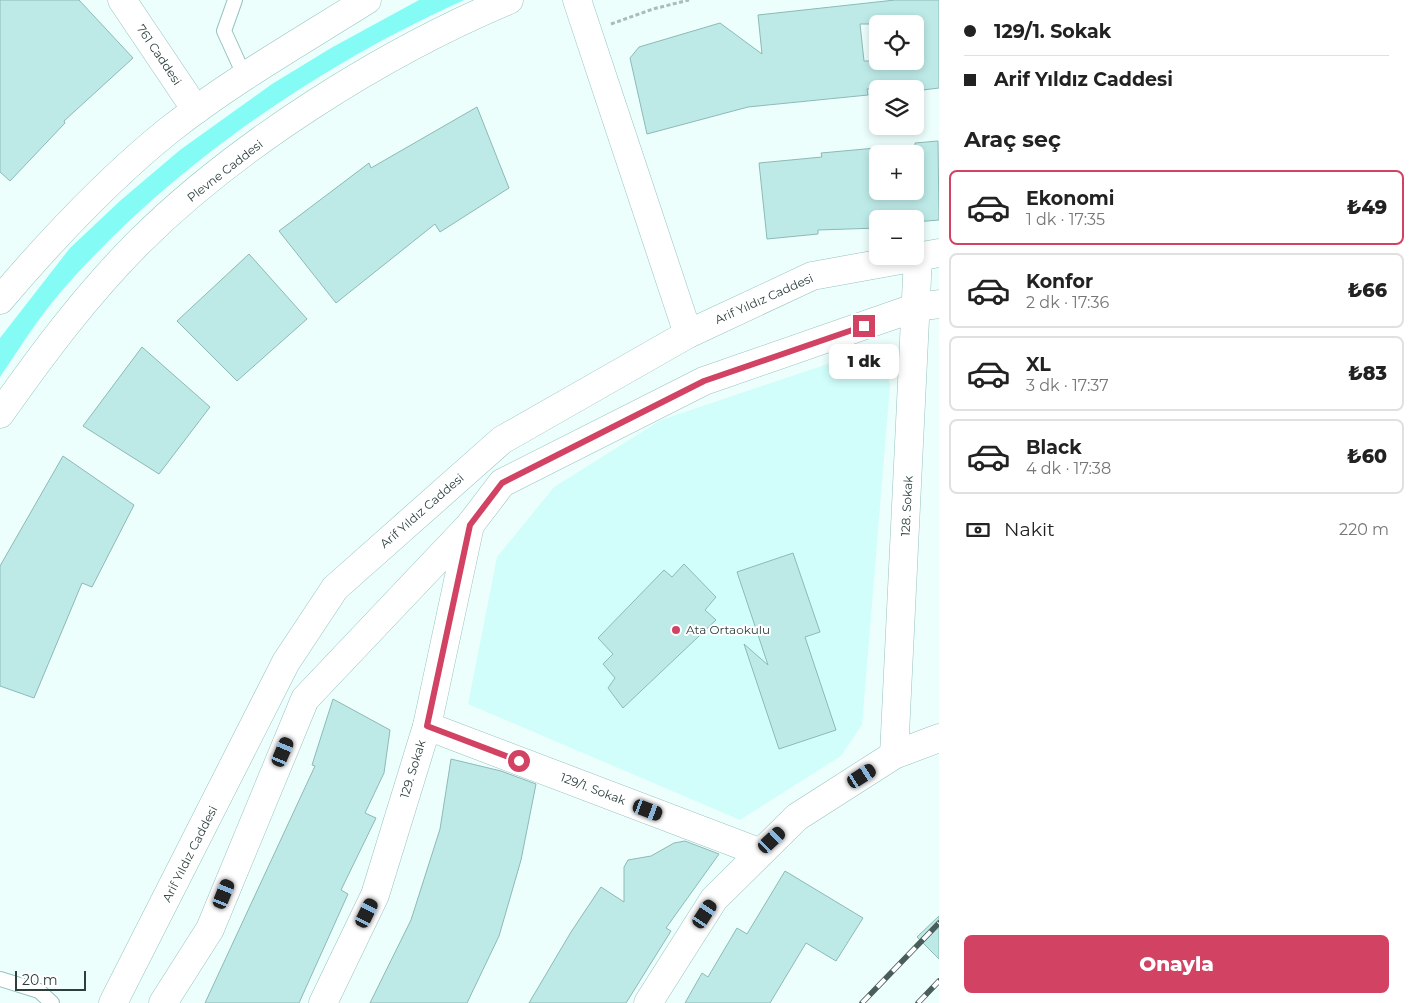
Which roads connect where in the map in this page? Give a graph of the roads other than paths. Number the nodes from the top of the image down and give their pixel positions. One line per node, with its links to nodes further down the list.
1 (122, 0): 7 (main road, 761 Caddesi)
2 (235, 0): 6 (lane)
3 (367, 0): 6 (main road)
4 (509, 0): 12 (main road, Plevne Caddesi)
5 (577, 0): 11 (main road)
6 (245, 76): 7 (main road)
7 (196, 110): 9 (main road)
8 (929, 255): 10 (main road, 128. Sokak); 11 (main road, Arif Yıldız Caddesi)
9 (0, 300)
10 (928, 306): 13 (main road); 16 (main road, 128. Sokak)
11 (688, 334): 20 (main road, Arif Yıldız Caddesi)
12 (0, 414)
13 (470, 525): 14 (main road, 129. Sokak); 21 (main road)
14 (427, 726): 17 (main road, 129/1. Sokak); 22 (main road, 129. Sokak)
15 (939, 738): 16 (main road)
16 (894, 755): 17 (main road)
17 (759, 852): 23 (main road)
18 (0, 979): 19 (lane)
19 (52, 1003)
20 (113, 1003)
21 (163, 1003)
22 (323, 1003)
23 (648, 1003)

